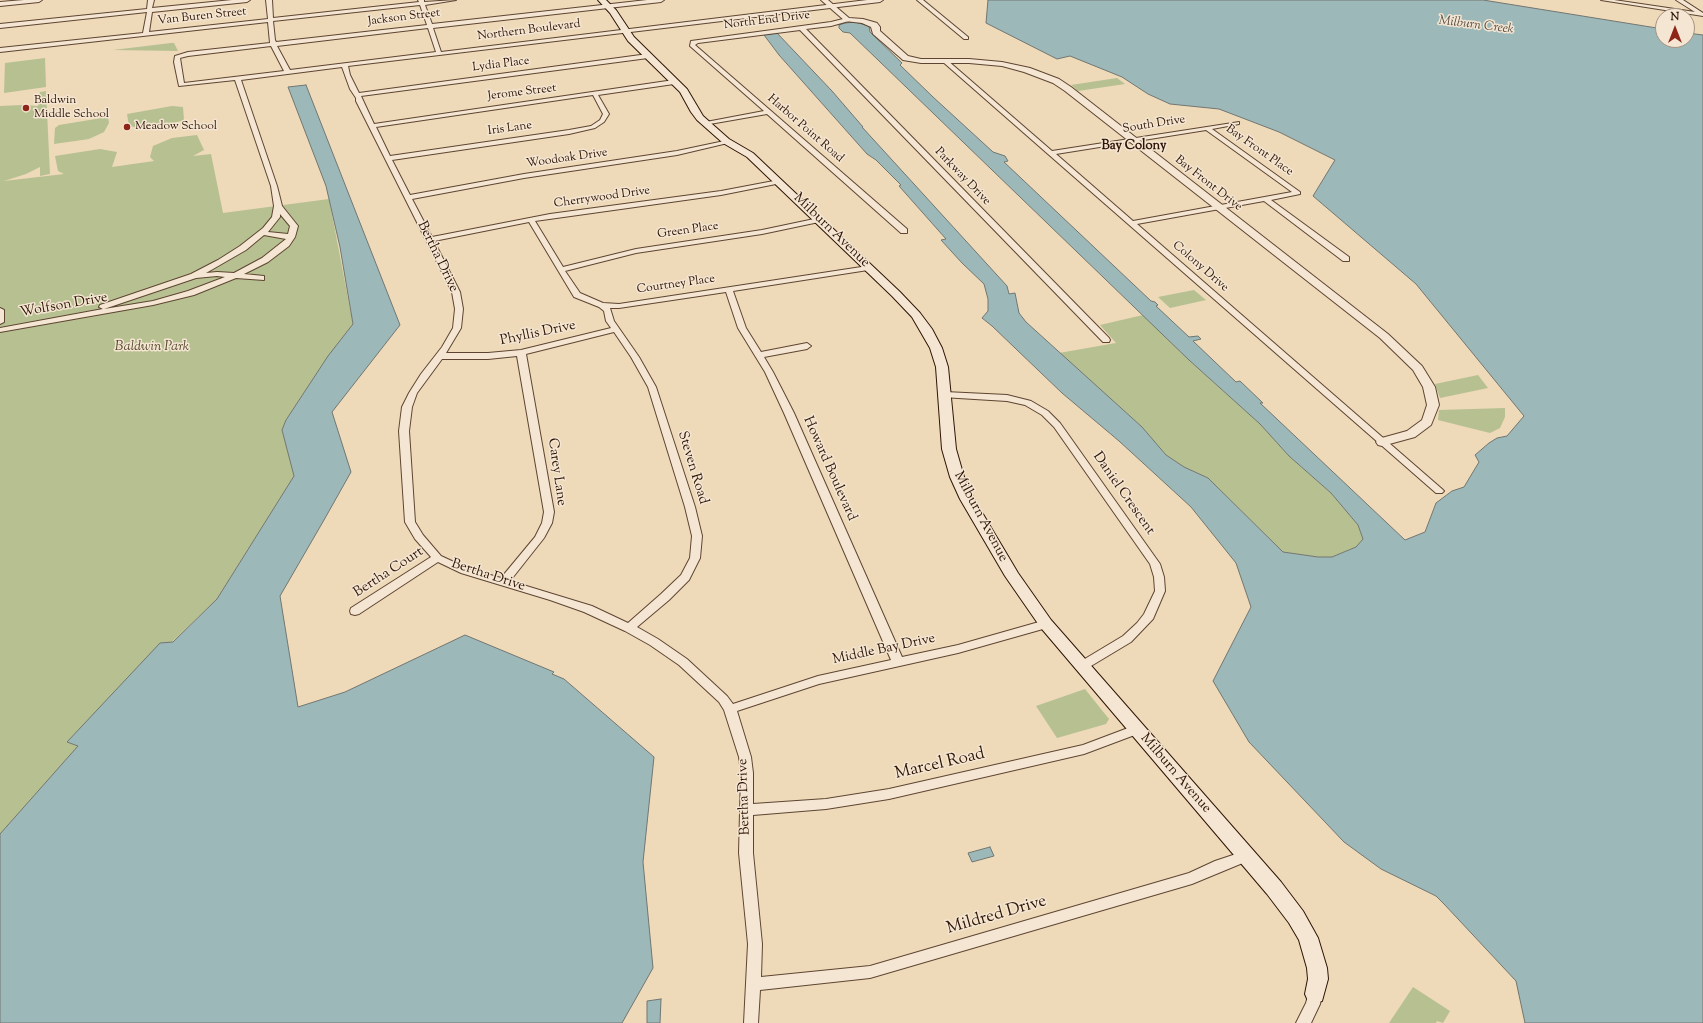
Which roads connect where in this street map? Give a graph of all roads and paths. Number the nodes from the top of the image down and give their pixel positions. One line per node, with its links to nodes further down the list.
1 (39, 0): 14 (street)
2 (151, 0): 16 (street)
3 (247, 0): 16 (street)
4 (269, 0): 18 (street)
5 (453, 0): 12 (street, Van Buren Street)
6 (661, 0): 13 (street, Jackson Street)
7 (824, 0): 15 (street)
8 (880, 0): 15 (street, Northern Boulevard)
9 (920, 0): 25 (street)
10 (1606, 0): 17 (street)
11 (1679, 0): 17 (street)
12 (422, 2): 18 (street, Van Buren Street); 21 (street)
13 (605, 3): 21 (street, Jackson Street); 23 (main road, Milburn Avenue)
14 (0, 4)
15 (830, 6): 19 (street); 23 (street, Northern Boulevard)
16 (150, 10): 20 (street); 24 (street)
17 (1702, 15)
18 (270, 20): 24 (street, Van Buren Street); 26 (street)
19 (847, 20): 22 (street, North End Drive); 31 (street, Bay Front Drive)
20 (0, 26)
21 (430, 26): 26 (street, Jackson Street); 29 (street)
22 (802, 28): 27 (street, North End Drive); 73 (street, Parkway Drive)
23 (626, 31): 29 (street, Northern Boulevard); 30 (main road, Milburn Avenue)
24 (146, 34): 28 (street, Van Buren Street)
25 (966, 38)
26 (274, 45): 33 (street); 36 (street, Jackson Street)
27 (692, 45): 39 (street, Harbor Point Road)
28 (0, 50)
29 (439, 53): 32 (street, Northern Boulevard)
30 (648, 56): 35 (main road, Milburn Avenue); 38 (street, Lydia Place)
31 (945, 61): 44 (street, Bay Front Drive); 46 (street, Colony Drive)
32 (345, 65): 33 (street, Northern Boulevard); 38 (street, Bertha Drive)
33 (288, 72): 34 (street, Northern Boulevard)
34 (237, 78): 36 (street, Northern Boulevard); 51 (street)
35 (674, 82): 37 (street, Jerome Street); 41 (main road, Milburn Avenue)
36 (181, 84)
37 (595, 94): 42 (street, Jerome Street); 47 (street, Iris Lane)
38 (356, 95): 42 (street, Bertha Drive)
39 (769, 112): 41 (street); 56 (street, Harbor Point Road)
40 (1236, 123): 43 (street, South Drive)
41 (706, 124): 45 (main road, Milburn Avenue)
42 (372, 126): 47 (street, Bertha Drive)
43 (1207, 128): 44 (street, South Drive); 50 (street, Bay Front Place)
44 (1132, 140): 46 (street, South Drive); 52 (street, Bay Front Drive)
45 (728, 142): 48 (main road, Milburn Avenue); 49 (street, Woodoak Drive)
46 (1050, 153): 55 (street, Colony Drive)
47 (389, 158): 49 (street, Bertha Drive)
48 (779, 182): 53 (street, Cherrywood Drive); 54 (main road, Milburn Avenue)
49 (408, 198): 59 (street, Bertha Drive)
50 (1265, 199): 52 (street); 60 (street)
51 (278, 206): 57 (street, Wolfson Drive); 58 (street)
52 (1218, 207): 55 (street); 79 (street, Bay Front Drive)
53 (531, 220): 59 (street, Cherrywood Drive); 62 (street, Courtney Place)
54 (819, 220): 61 (main road, Milburn Avenue); 62 (street, Green Place)
55 (1131, 223): 79 (street, Colony Drive)
56 (904, 230)
57 (262, 233): 58 (street); 64 (street, Wolfson Drive)
58 (291, 237): 63 (street, Wolfson Drive)
59 (429, 240): 77 (street, Bertha Drive)
60 (1346, 259)
61 (868, 268): 66 (street, Courtney Place); 78 (main road, Milburn Avenue)
62 (561, 270): 67 (street, Courtney Place)
63 (237, 275): 64 (street, Wolfson Drive); 65 (street, Wolfson Drive); 70 (street, Wolfson Drive)
64 (194, 276): 70 (street, Wolfson Drive)
65 (261, 278)
66 (729, 290): 67 (street, Courtney Place); 76 (street, Howard Boulevard)
67 (602, 305): 71 (street, Steven Road)
68 (0, 310): 69 (street)
69 (0, 322)
70 (10, 328): 72 (street)
71 (616, 329): 75 (street, Phyllis Drive); 85 (street, Steven Road)
72 (0, 330)
73 (1106, 340)
74 (807, 346): 76 (street)
75 (521, 353): 77 (street, Phyllis Drive); 82 (street, Carey Lane)
76 (759, 355): 86 (street, Howard Boulevard)
77 (440, 356): 81 (street, Bertha Drive)
78 (945, 395): 84 (main road, Milburn Avenue); 87 (street, Daniel Crescent)
79 (1382, 442): 80 (street, Colony Drive)
80 (1439, 491)
81 (437, 558): 82 (street, Bertha Drive); 83 (street, Bertha Court)
82 (503, 582): 85 (street, Bertha Drive)
83 (355, 611)
84 (1046, 624): 86 (street, Middle Bay Drive); 87 (main road, Milburn Avenue)
85 (629, 628): 88 (street, Bertha Drive)
86 (898, 662): 88 (street, Middle Bay Drive)
87 (1082, 666): 89 (main road, Milburn Avenue)
88 (730, 709): 90 (street, Bertha Drive)
89 (1136, 730): 90 (street, Marcel Road); 91 (main road, Milburn Avenue)
90 (746, 810): 92 (street, Bertha Drive)
91 (1245, 856): 92 (street, Mildred Drive); 93 (main road, Milburn Avenue)
92 (753, 984): 94 (street, Bertha Drive)
93 (1315, 994): 95 (street)
94 (751, 1023)
95 (1303, 1023)

